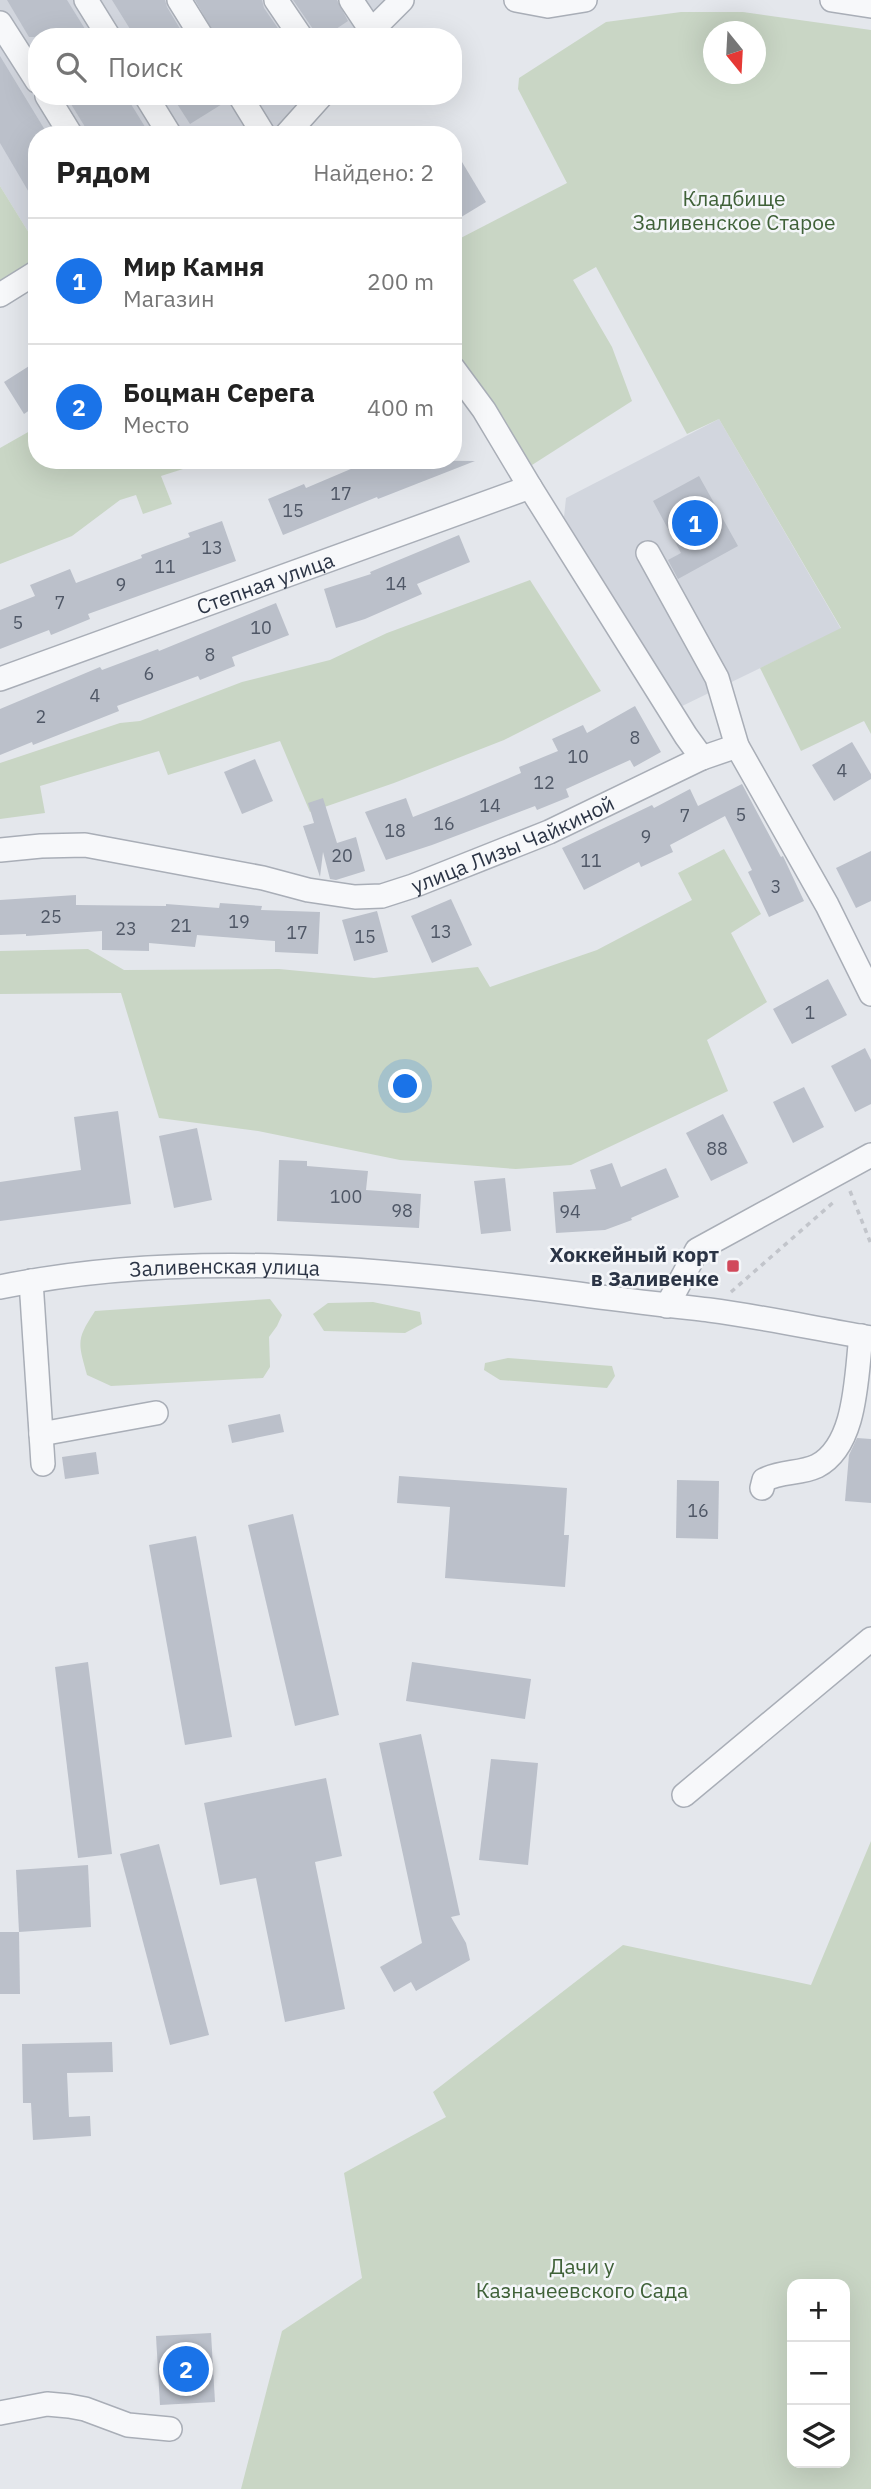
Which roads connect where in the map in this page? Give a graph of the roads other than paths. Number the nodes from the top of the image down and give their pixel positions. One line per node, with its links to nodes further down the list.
1 (86, 0): 11 (street)
2 (179, 0): 12 (street)
3 (276, 0): 13 (street)
4 (351, 0): 14 (street)
5 (402, 0): 15 (street)
6 (516, 0): 7 (street)
7 (585, 0)
8 (832, 0): 9 (street)
9 (871, 6)
10 (0, 23): 16 (street)
11 (103, 28)
12 (196, 28)
13 (295, 28)
14 (365, 28)
15 (374, 28)
16 (28, 67)
17 (53, 105): 21 (street)
18 (152, 105): 22 (street)
19 (246, 105): 23 (street)
20 (313, 105): 24 (street)
21 (65, 126)
22 (164, 126)
23 (258, 126)
24 (294, 126)
25 (28, 278): 26 (street)
26 (0, 295)
27 (462, 380): 28 (street)
28 (530, 487): 30 (street, Степная улица); 32 (street)
29 (648, 553): 31 (street)
30 (0, 679)
31 (737, 746): 32 (street, улица Лизы Чайкиной); 34 (street)
32 (702, 758): 33 (street, улица Лизы Чайкиной)
33 (0, 850)
34 (871, 993)
35 (871, 1155): 38 (street)
36 (31, 1281): 37 (street, Заливенская улица); 38 (street, Заливенская улица); 41 (street)
37 (0, 1287)
38 (667, 1306): 39 (street, Заливенская улица)
39 (866, 1337): 43 (street)
40 (156, 1413): 41 (street)
41 (41, 1434): 42 (street)
42 (43, 1464)
43 (762, 1488)
44 (871, 1639): 45 (street)
45 (684, 1795)
46 (0, 2413): 47 (street)
47 (170, 2429)

